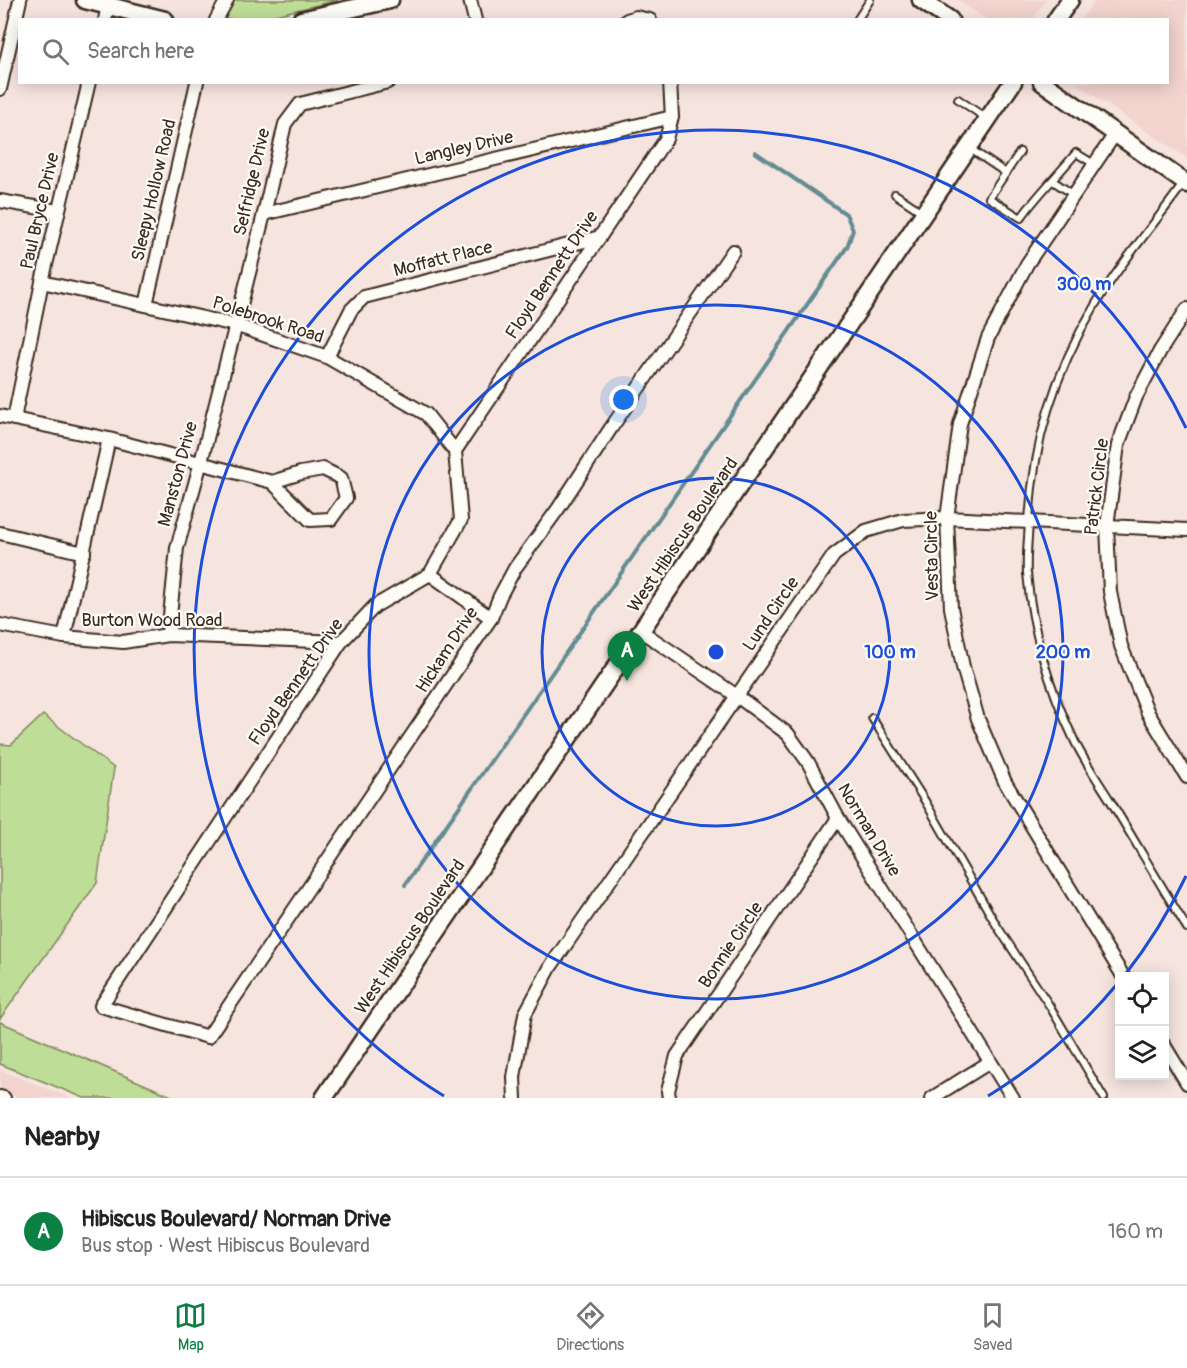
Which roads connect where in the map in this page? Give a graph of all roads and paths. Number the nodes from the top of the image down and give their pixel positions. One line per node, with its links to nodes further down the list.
1 (20, 0): 23 (street)
2 (85, 0): 9 (street)
3 (226, 0): 11 (street)
4 (390, 0): 12 (street)
5 (470, 0): 13 (street)
6 (870, 0): 14 (lane)
7 (1070, 0): 16 (street)
8 (931, 3): 15 (street)
9 (107, 8): 10 (street)
10 (155, 18)
11 (217, 18)
12 (311, 18)
13 (474, 18)
14 (858, 18)
15 (948, 18)
16 (1057, 18)
17 (89, 84): 37 (street, Paul Bryce Drive)
18 (197, 84): 43 (street, Sleepy Hollow Road)
19 (380, 84): 39 (street, Selfridge Drive)
20 (670, 84): 25 (street, Floyd Bennett Drive)
21 (1011, 84): 26 (street, West Hibiscus Boulevard)
22 (1045, 84): 27 (street)
23 (0, 89)
24 (958, 99): 26 (lane)
25 (672, 117): 39 (street, Langley Drive); 40 (street, Floyd Bennett Drive)
26 (987, 120): 28 (street, West Hibiscus Boulevard)
27 (1115, 134): 30 (street, Vesta Circle); 33 (street)
28 (969, 147): 31 (lane); 38 (street, West Hibiscus Boulevard)
29 (1020, 152): 31 (lane)
30 (1094, 165): 32 (lane); 35 (street, Vesta Circle)
31 (1006, 173): 32 (lane)
32 (1053, 181): 35 (lane)
33 (1186, 183): 54 (lane)
34 (895, 194): 38 (lane)
35 (1074, 195): 53 (street, Vesta Circle)
36 (0, 201): 37 (street)
37 (58, 211): 42 (street, Paul Bryce Drive)
38 (924, 213): 62 (street, West Hibiscus Boulevard)
39 (264, 214): 45 (street, Selfridge Drive)
40 (600, 237): 46 (street, Moffatt Place); 50 (street, Floyd Bennett Drive)
41 (733, 251): 60 (street, Hickam Drive)
42 (42, 282): 43 (street, Polebrook Road); 48 (street, Paul Bryce Drive)
43 (146, 305): 45 (street, Polebrook Road)
44 (1187, 309): 55 (street, Patrick Circle)
45 (236, 325): 46 (street, Polebrook Road); 51 (street, Manston Drive)
46 (327, 357): 50 (street, Polebrook Road)
47 (0, 416): 48 (street)
48 (14, 419): 49 (street)
49 (109, 439): 51 (street); 58 (street)
50 (455, 451): 59 (street, Floyd Bennett Drive)
51 (201, 462): 52 (street); 63 (street, Manston Drive)
52 (272, 482): 52 (street)
53 (947, 518): 54 (street, Lund Circle); 66 (street, Lund Circle); 71 (street, Vesta Circle)
54 (1029, 522): 55 (street, Lund Circle); 70 (lane)
55 (1107, 526): 56 (street, Lund Circle); 68 (street, Patrick Circle)
56 (1187, 530)
57 (0, 533): 58 (street)
58 (84, 553): 64 (street)
59 (430, 574): 60 (street); 65 (street, Floyd Bennett Drive)
60 (491, 618): 72 (street, Hickam Drive)
61 (0, 625): 64 (street, Burton Wood Road)
62 (641, 631): 66 (street, Norman Drive); 76 (street, West Hibiscus Boulevard)
63 (168, 635): 64 (street, Burton Wood Road); 65 (street, Burton Wood Road)
64 (64, 637)
65 (341, 642): 72 (street, Floyd Bennett Drive)
66 (737, 696): 69 (street, Norman Drive); 77 (street, Lund Circle)
67 (872, 718): 81 (lane)
68 (1187, 777)
69 (838, 818): 74 (street, Norman Drive); 78 (street, Bonnie Circle)
70 (1187, 928)
71 (1121, 972)
72 (101, 1006)
73 (1169, 1054): 75 (street)
74 (990, 1062): 79 (street); 80 (street, Norman Drive)
75 (1187, 1083)
76 (324, 1098)
77 (515, 1098)
78 (669, 1098)
79 (932, 1098)
80 (1013, 1098)
81 (1104, 1098)

